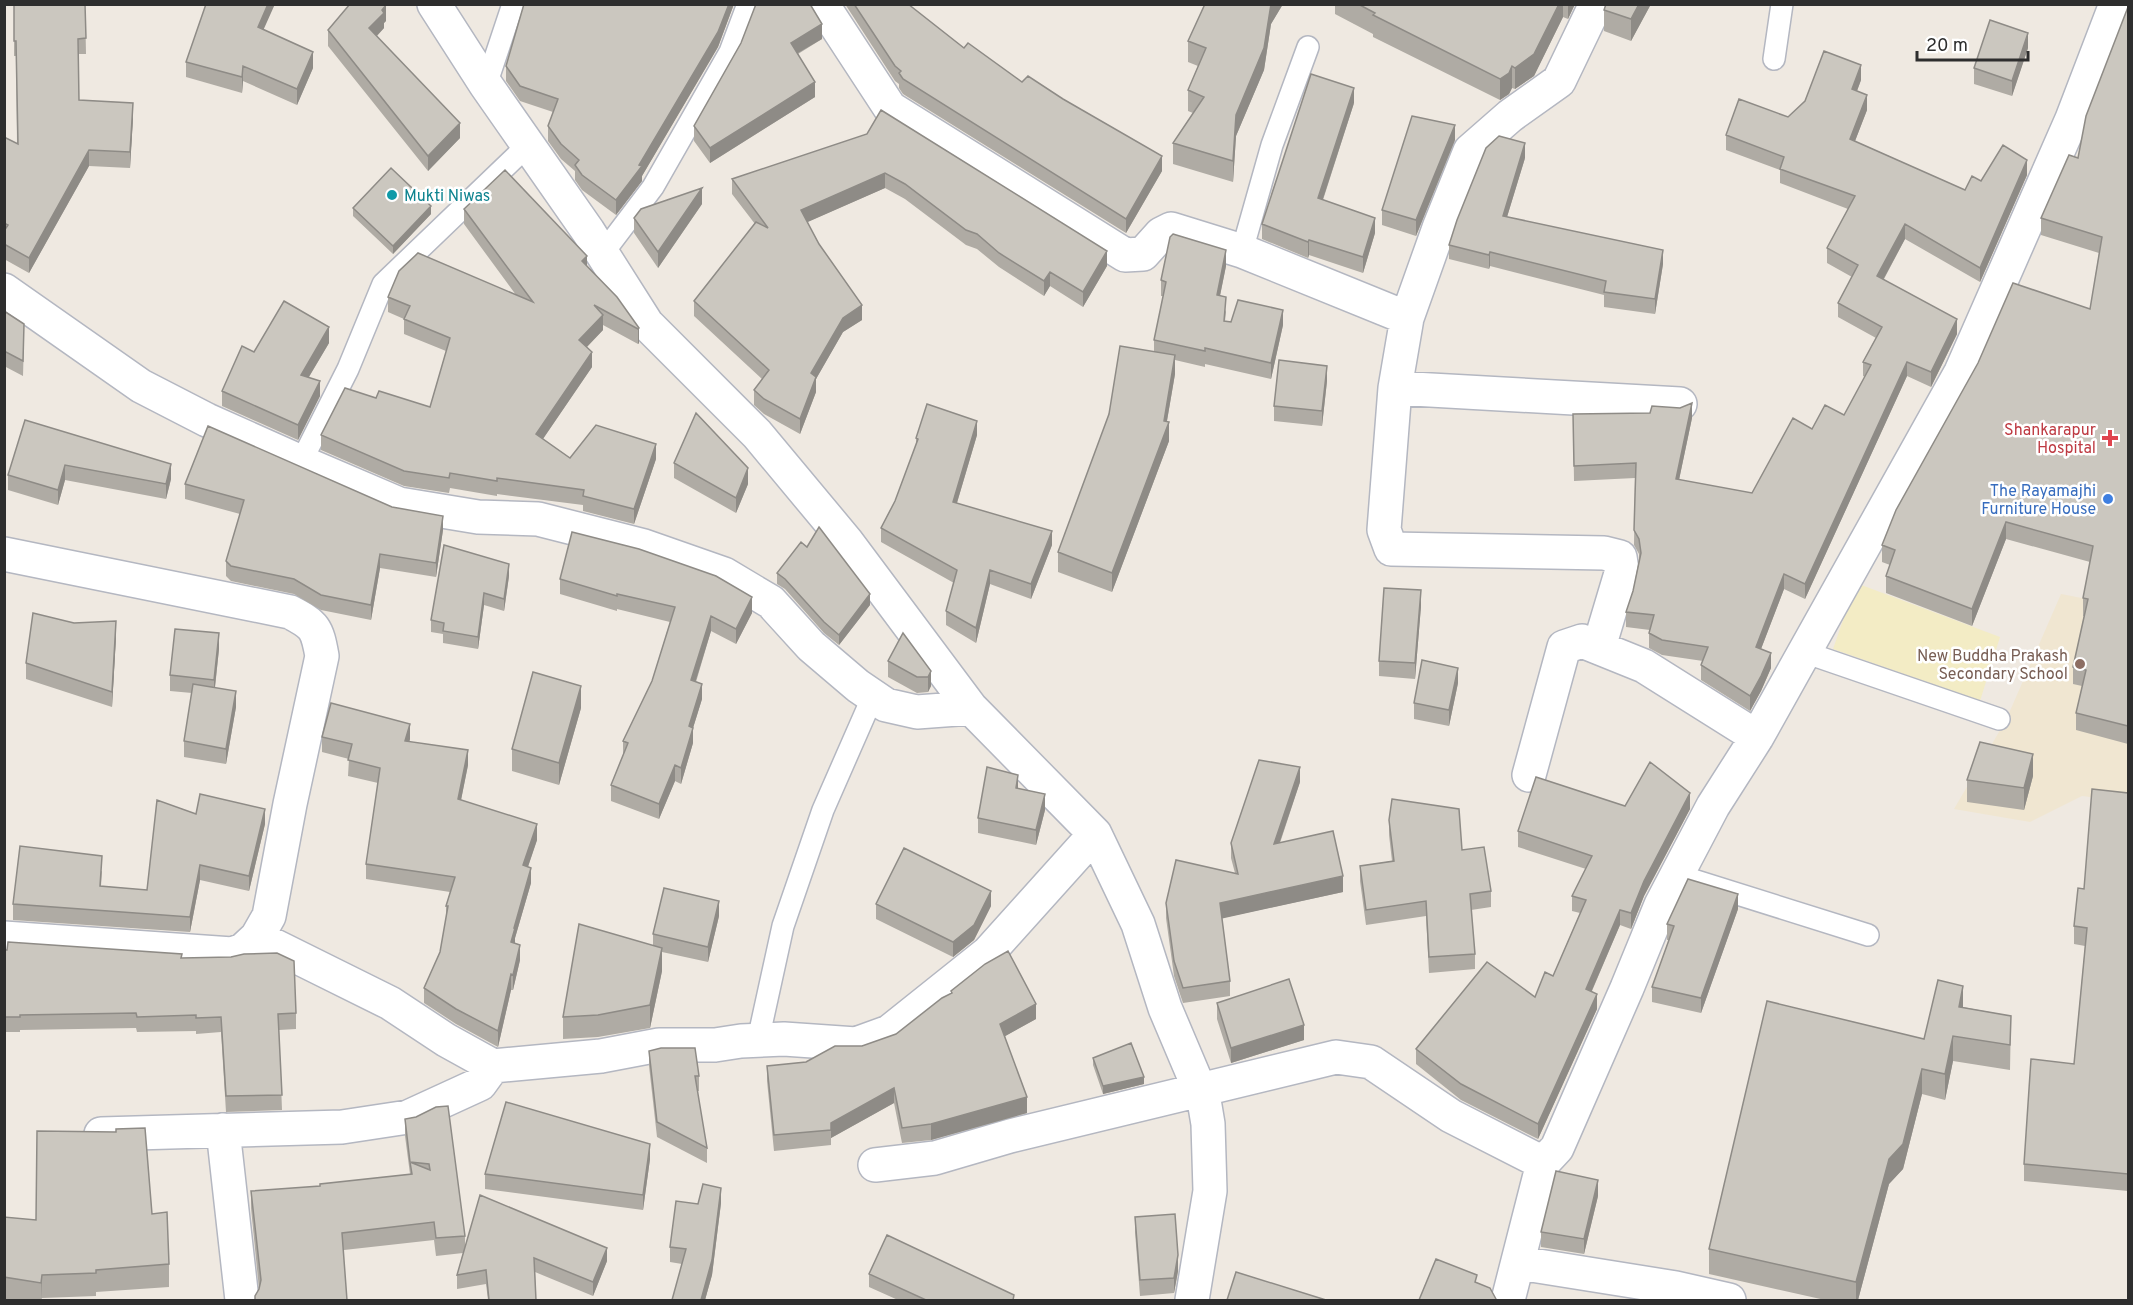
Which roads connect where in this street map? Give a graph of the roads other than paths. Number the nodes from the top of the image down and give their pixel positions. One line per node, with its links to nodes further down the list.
1 (434, 4): 10 (street)
2 (513, 4): 10 (lane)
3 (748, 4): 13 (lane)
4 (822, 4): 12 (street)
5 (1596, 4): 15 (street)
6 (1782, 4): 9 (lane)
7 (2116, 4): 21 (street)
8 (1308, 47): 12 (lane)
9 (1774, 60)
10 (486, 86): 11 (street)
11 (529, 144): 13 (street); 18 (lane)
12 (1242, 251): 15 (street)
13 (603, 254): 23 (street)
14 (4, 290): 18 (street)
15 (1407, 318): 16 (street)
16 (1395, 388): 17 (street); 20 (street)
17 (1680, 404)
18 (301, 462): 22 (street)
19 (4, 554): 30 (street)
20 (1599, 647): 25 (street); 26 (street)
21 (1804, 652): 24 (lane); 25 (street)
22 (873, 696): 23 (street); 32 (lane)
23 (971, 708): 27 (street)
24 (1999, 719)
25 (1757, 737): 28 (street)
26 (1529, 775)
27 (1095, 834): 32 (street); 34 (street)
28 (1677, 875): 29 (lane); 37 (street)
29 (1868, 935)
30 (256, 937): 31 (street); 33 (street)
31 (4, 938)
32 (758, 1040): 33 (street)
33 (493, 1066): 35 (street)
34 (1200, 1091): 37 (street); 38 (street); 41 (street)
35 (223, 1130): 36 (street); 40 (street)
36 (69, 1135)
37 (1543, 1163): 39 (street)
38 (875, 1165)
39 (1519, 1263): 42 (street); 43 (street)
40 (242, 1300)
41 (1192, 1300)
42 (1508, 1300)
43 (1729, 1300)

